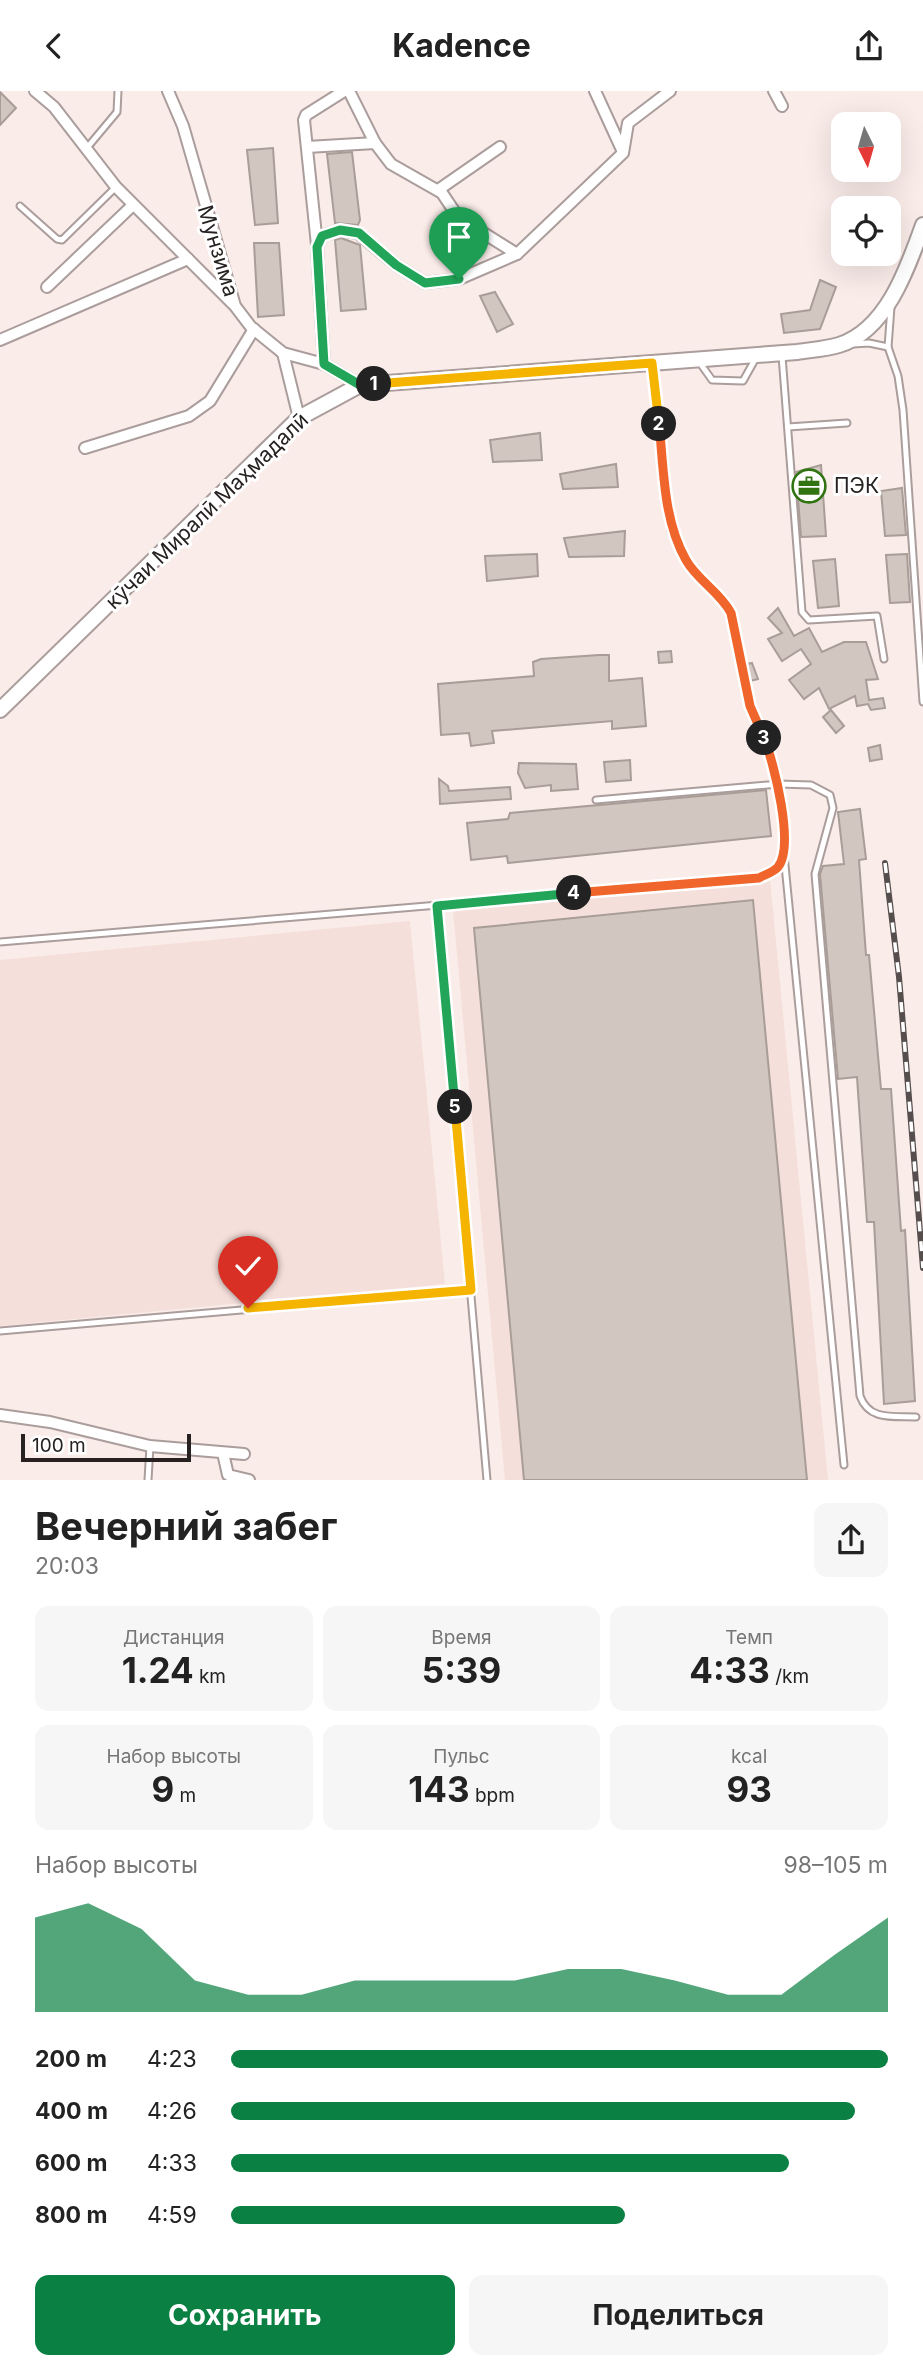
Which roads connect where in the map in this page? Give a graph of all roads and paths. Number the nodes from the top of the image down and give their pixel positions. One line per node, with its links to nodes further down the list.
1 (35, 91): 13 (street)
2 (118, 91): 13 (lane)
3 (181, 91): 8 (street)
4 (346, 91): 10 (street); 12 (street)
5 (595, 91): 14 (street)
6 (670, 91): 14 (street)
7 (774, 91): 9 (street)
8 (170, 95): 25 (street, Мунзима)
9 (782, 106)
10 (375, 143): 12 (street); 16 (street)
11 (500, 147): 16 (street)
12 (307, 148): 20 (street)
13 (86, 149): 15 (street)
14 (623, 153): 21 (street)
15 (116, 187): 17 (street); 18 (lane)
16 (438, 190): 21 (street)
17 (133, 205): 22 (street); 23 (street)
18 (20, 206)
19 (923, 225): 24 (street, кӯчаи Миралӣ Маҳмадалӣ)
20 (317, 247): 21 (street); 35 (street)
21 (517, 254)
22 (188, 259): 25 (street); 27 (street)
23 (47, 287)
24 (892, 297): 28 (street, кӯчаи Миралӣ Маҳмадалӣ); 29 (lane)
25 (235, 306): 26 (street, Мунзима)
26 (254, 329): 30 (street, Мунзима); 40 (street)
27 (0, 340)
28 (841, 345): 29 (lane); 31 (street, кӯчаи Миралӣ Маҳмадалӣ)
29 (888, 348): 42 (lane)
30 (283, 353): 35 (street, Мунзима); 37 (street)
31 (782, 353): 32 (street, кӯчаи Миралӣ Маҳмадалӣ); 39 (lane)
32 (757, 356): 33 (street, кӯчаи Миралӣ Маҳмадалӣ); 33 (lane)
33 (698, 360): 34 (street, кӯчаи Миралӣ Маҳмадалӣ)
34 (652, 363): 36 (street, кӯчаи Миралӣ Маҳмадалӣ); 44 (lane)
35 (324, 364): 36 (street, Мунзима)
36 (360, 385): 37 (street, кӯчаи Миралӣ Маҳмадалӣ)
37 (299, 418): 43 (street, кӯчаи Миралӣ Маҳмадалӣ)
38 (847, 423): 39 (lane)
39 (788, 427): 41 (lane)
40 (85, 448)
41 (884, 659)
42 (923, 702)
43 (0, 710)
44 (779, 784): 45 (lane); 46 (lane); 52 (lane)
45 (596, 800)
46 (784, 855): 47 (lane); 56 (lane)
47 (437, 906): 48 (lane); 49 (lane)
48 (0, 942)
49 (471, 1290): 50 (lane); 59 (lane)
50 (0, 1331)
51 (0, 1415): 53 (street)
52 (916, 1417)
53 (150, 1446): 54 (street); 57 (lane)
54 (223, 1453): 55 (street); 58 (street)
55 (244, 1454)
56 (844, 1465)
57 (148, 1480)
58 (249, 1480)
59 (487, 1480)

